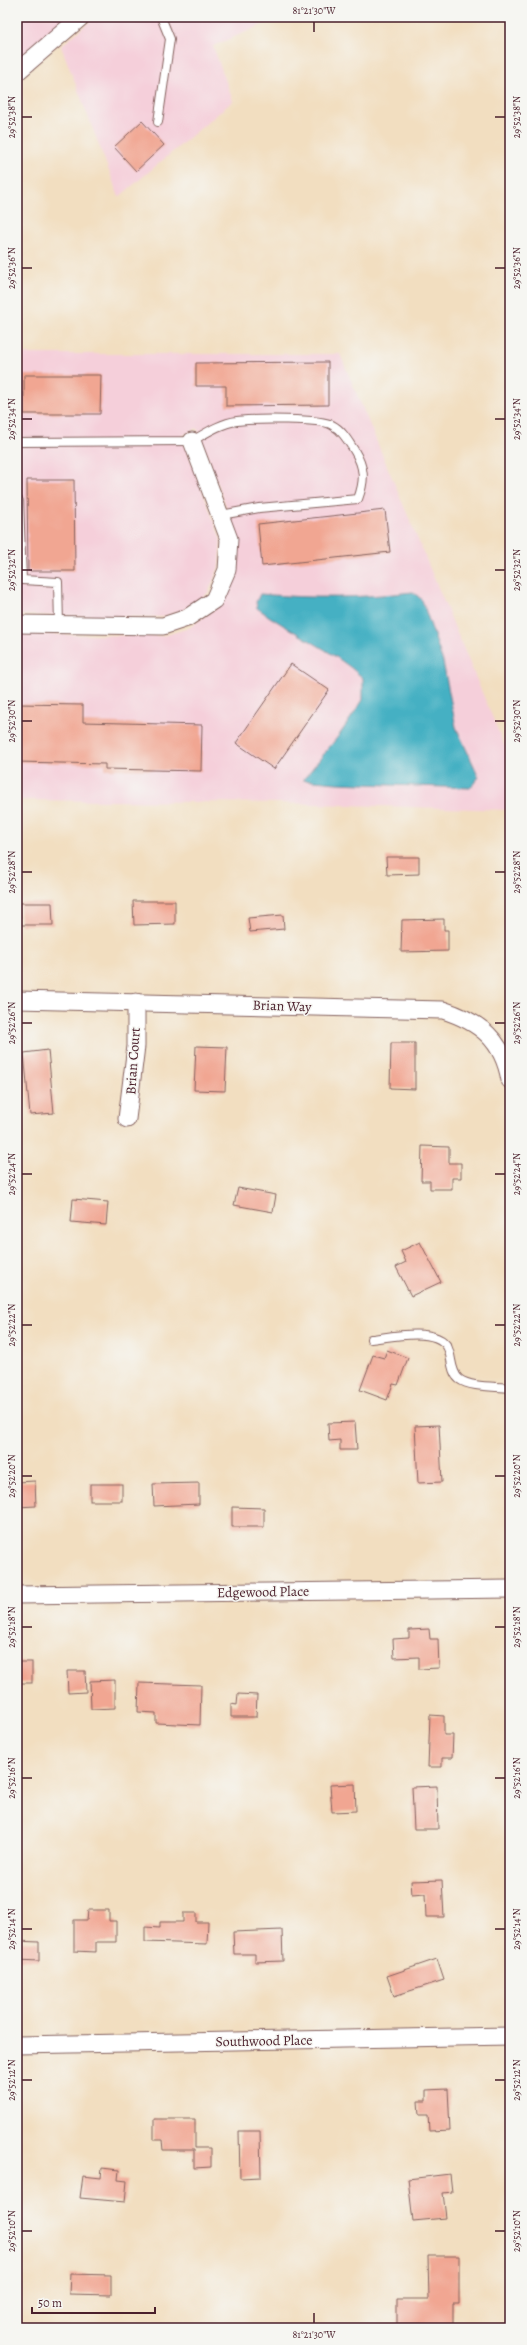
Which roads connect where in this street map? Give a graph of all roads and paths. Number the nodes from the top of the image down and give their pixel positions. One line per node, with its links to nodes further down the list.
1 (81, 17): 3 (street)
2 (161, 17): 4 (lane)
3 (17, 72)
4 (158, 122)
5 (192, 441): 6 (lane); 8 (street); 8 (lane)
6 (17, 442)
7 (17, 501): 10 (lane)
8 (221, 515): 10 (street)
9 (17, 624): 10 (street)
10 (59, 625)
11 (17, 1000): 12 (street, Brian Way)
12 (136, 1002): 13 (street, Brian Way); 14 (street, Brian Court)
13 (510, 1080)
14 (127, 1119)
15 (371, 1339): 16 (lane)
16 (510, 1388)
17 (510, 1589): 18 (street, Edgewood Place)
18 (17, 1595)
19 (510, 2036): 20 (street, Southwood Place)
20 (17, 2045)

